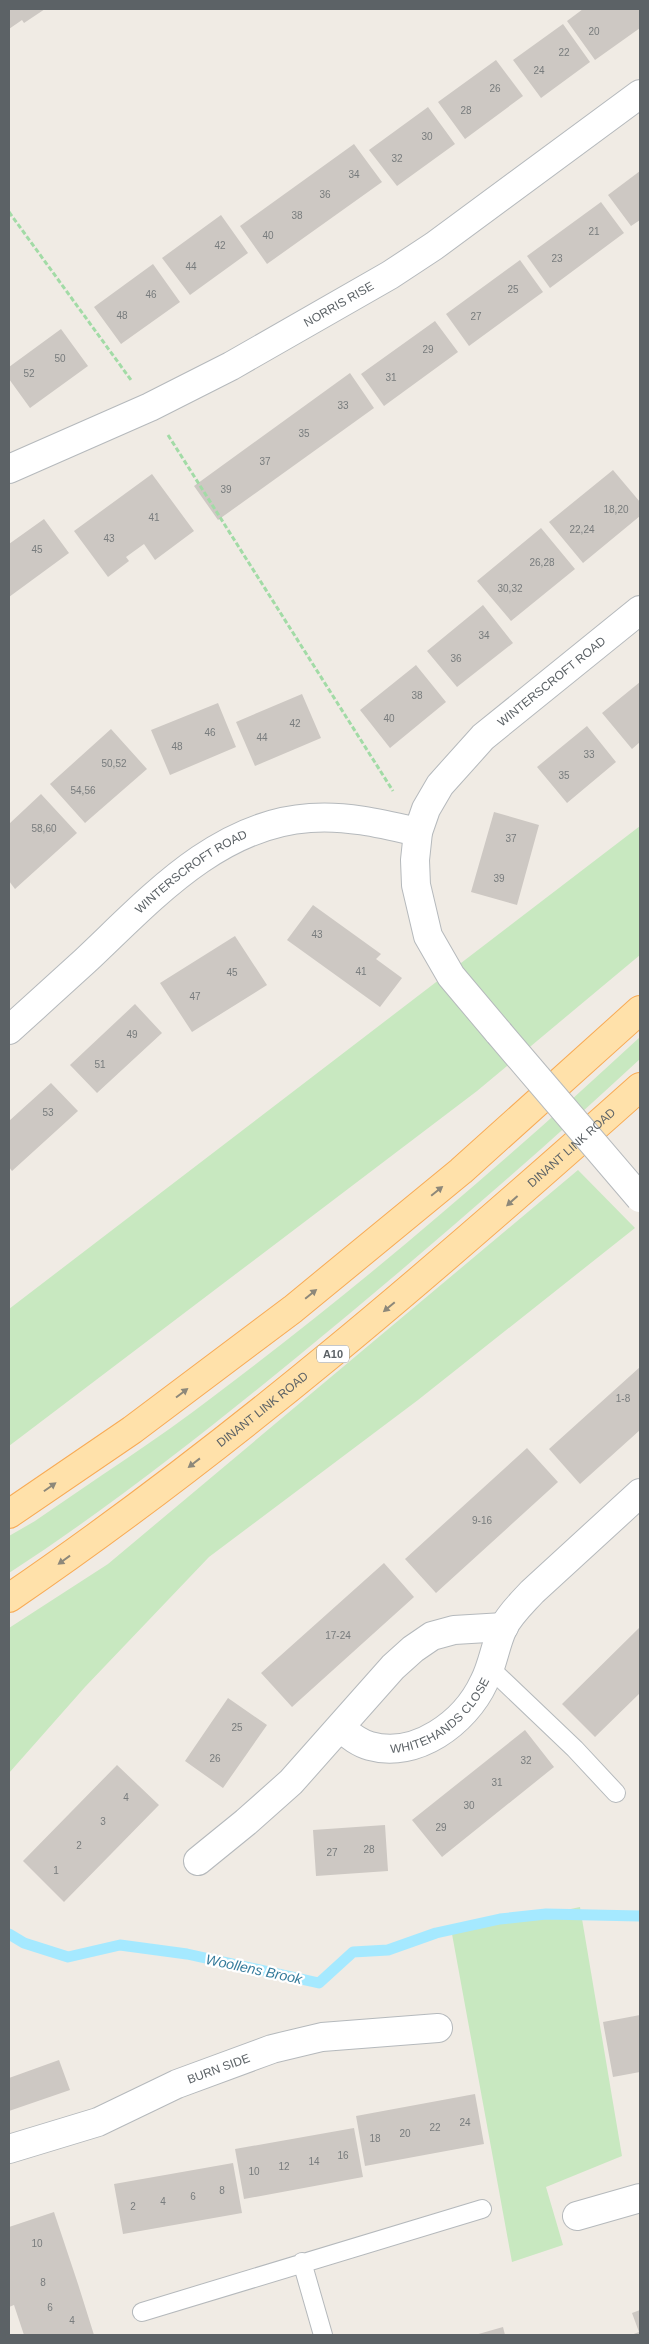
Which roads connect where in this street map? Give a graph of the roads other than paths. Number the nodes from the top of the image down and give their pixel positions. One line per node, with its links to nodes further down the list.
1 (640, 94): 2 (street, NORRIS RISE)
2 (9, 469)
3 (640, 610): 4 (street, WINTERSCROFT ROAD)
4 (418, 832): 6 (street, WINTERSCROFT ROAD); 8 (street, WINTERSCROFT ROAD, bridge)
5 (640, 1010): 10 (main road, one-way to 5)
6 (9, 1030)
7 (640, 1087): 11 (main road, DINANT LINK ROAD / A10, one-way to 11)
8 (640, 1198)
9 (640, 1493): 12 (street, WHITEHANDS CLOSE)
10 (9, 1514)
11 (9, 1598)
12 (504, 1627): 13 (street, WHITEHANDS CLOSE); 14 (street)
13 (490, 1668): 14 (street, WHITEHANDS CLOSE); 15 (lane)
14 (340, 1728): 16 (street)
15 (616, 1794)
16 (198, 1861)
17 (438, 2028): 18 (street, BURN SIDE)
18 (9, 2149)
19 (640, 2198): 21 (street)
20 (482, 2209): 22 (lane)
21 (577, 2216)
22 (302, 2262): 23 (lane); 24 (lane)
23 (142, 2312)
24 (323, 2335)

